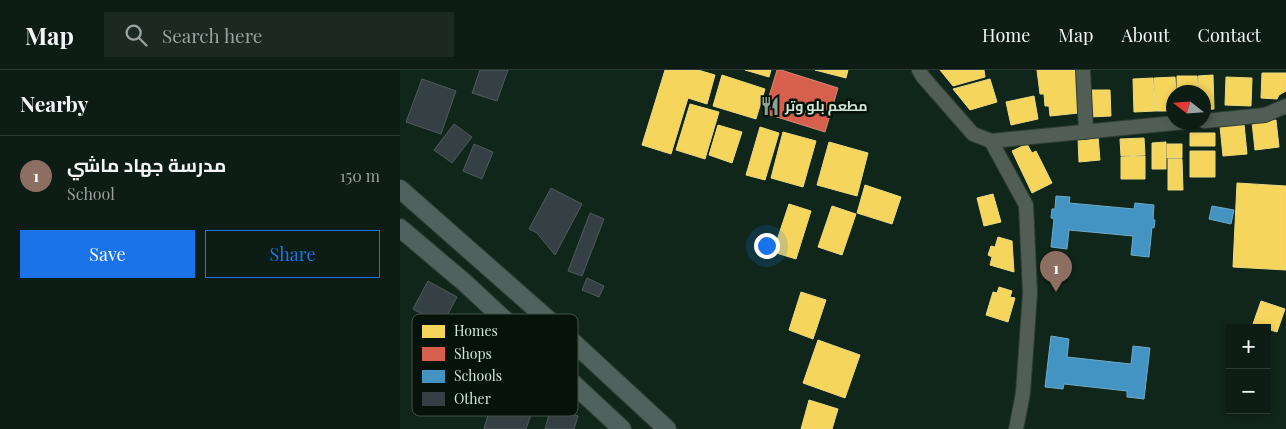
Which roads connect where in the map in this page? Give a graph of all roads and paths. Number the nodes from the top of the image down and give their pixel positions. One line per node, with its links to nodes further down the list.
1 (919, 70): 7 (street)
2 (1083, 70): 6 (street)
3 (1286, 106): 4 (street)
4 (1211, 120)
5 (1166, 124): 6 (street)
6 (1086, 132): 7 (street)
7 (992, 141): 16 (street)
8 (400, 189): 11 (main road)
9 (400, 228): 10 (main road)
10 (498, 314)
11 (542, 314)
12 (578, 347): 15 (main road)
13 (578, 388): 14 (main road)
14 (622, 429)
15 (666, 429)
16 (1016, 429)

